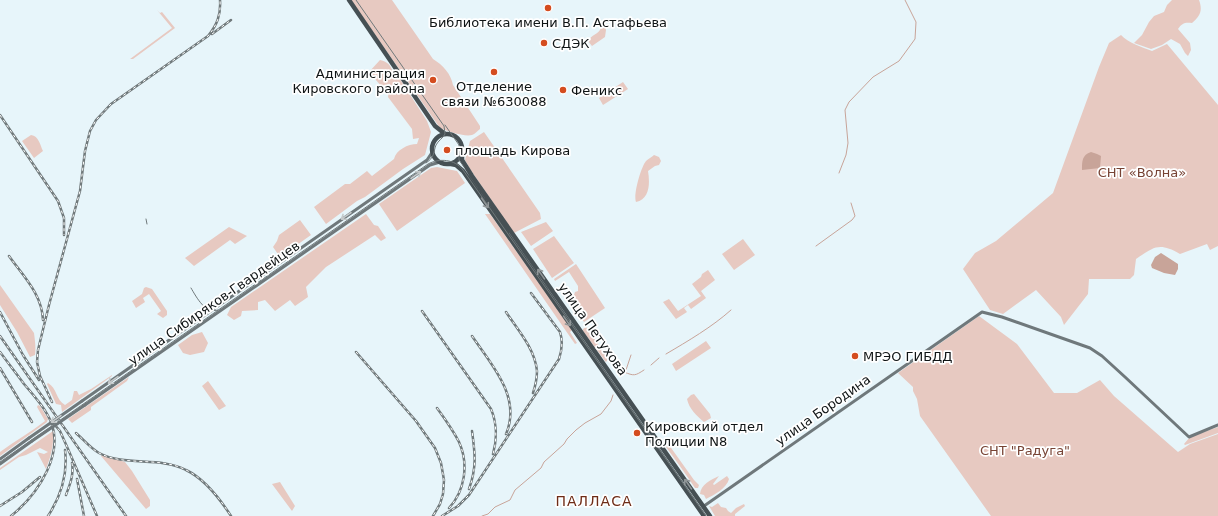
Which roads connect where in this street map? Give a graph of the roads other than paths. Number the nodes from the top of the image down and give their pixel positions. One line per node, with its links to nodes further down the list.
1 (349, 0): 2 (highway)
2 (435, 126): 3 (highway); 4 (highway)
3 (445, 134): 4 (highway); 6 (highway)
4 (436, 139): 5 (highway)
5 (432, 151): 7 (highway); 9 (main road, улица Сибиряков-Гвардейцев)
6 (462, 154): 8 (highway); 19 (highway, улица Петухова, one-way to 6)
7 (440, 162): 8 (highway); 10 (main road, улица Сибиряков-Гвардейцев, one-way to 7)
8 (451, 164): 20 (highway, улица Петухова, one-way to 20)
9 (396, 182): 10 (main road); 11 (main road, улица Сибиряков-Гвардейцев)
10 (399, 186): 12 (main road, улица Сибиряков-Гвардейцев)
11 (382, 191): 12 (main road); 13 (main road, улица Сибиряков-Гвардейцев)
12 (386, 195): 14 (main road, улица Сибиряков-Гвардейцев)
13 (367, 202): 14 (main road); 16 (main road, улица Сибиряков-Гвардейцев, one-way to 16, bridge)
14 (370, 206): 16 (main road, улица Сибиряков-Гвардейцев, bridge)
15 (1218, 425): 19 (main road, улица Бородина)
16 (31, 440): 17 (main road, улица Сибиряков-Гвардейцев); 18 (main road, улица Сибиряков-Гвардейцев)
17 (0, 459)
18 (0, 464)
19 (704, 506): 21 (highway, улица Петухова)
20 (704, 516)
21 (710, 516)

